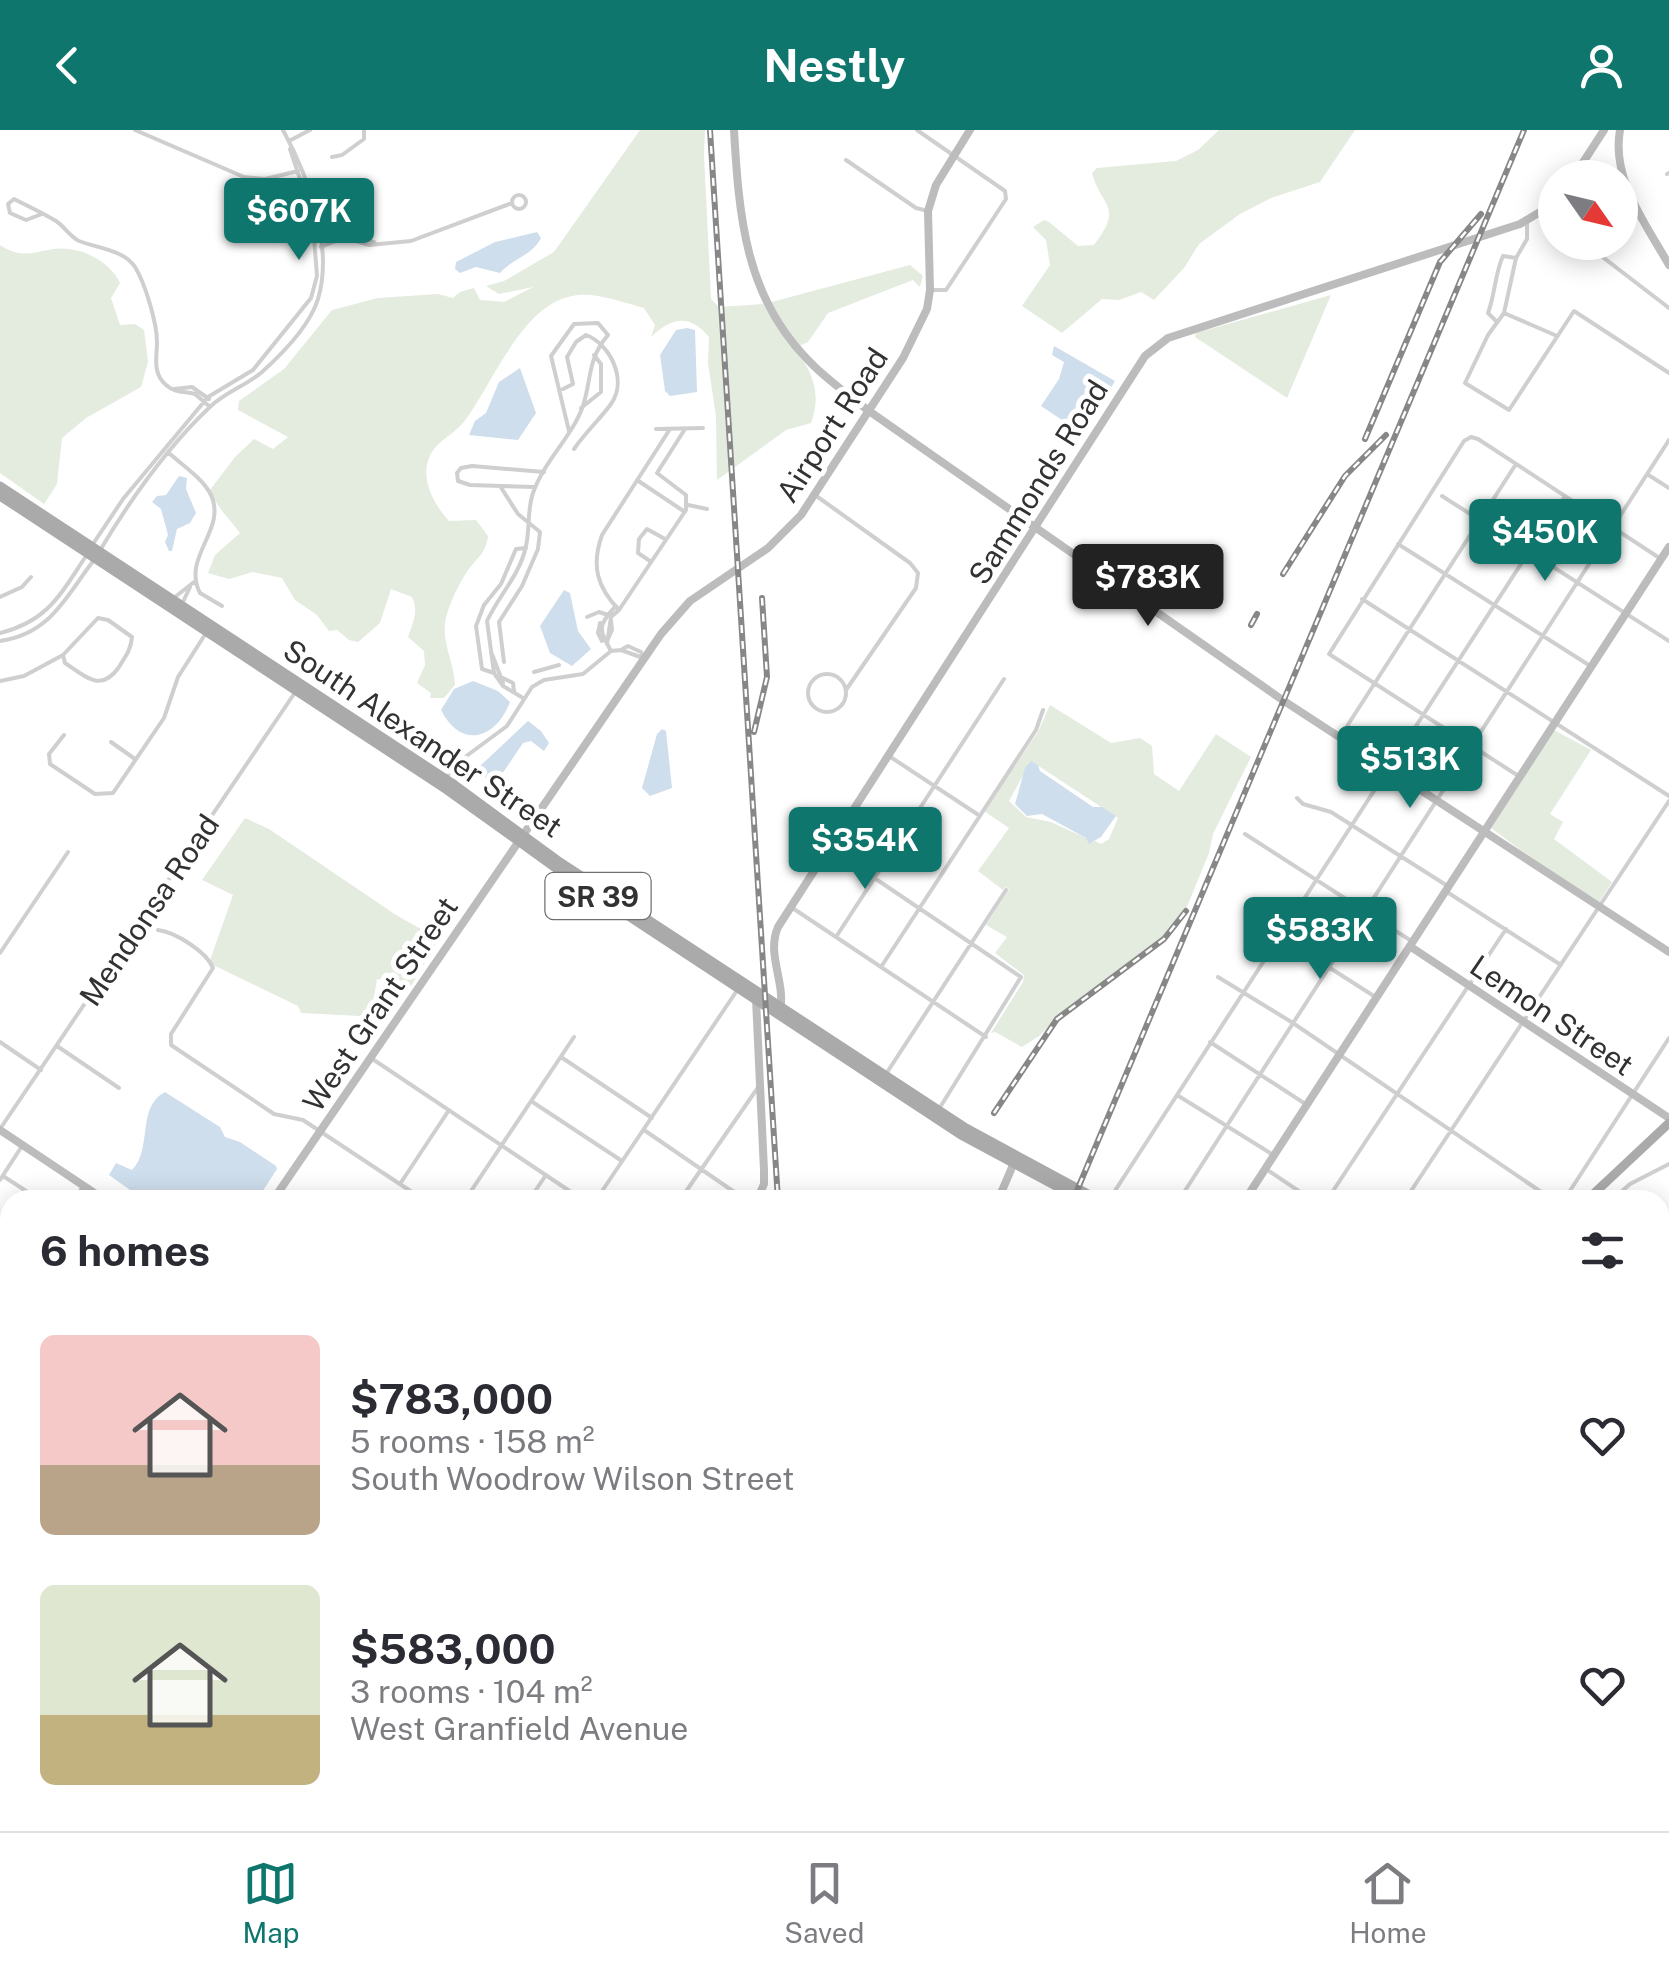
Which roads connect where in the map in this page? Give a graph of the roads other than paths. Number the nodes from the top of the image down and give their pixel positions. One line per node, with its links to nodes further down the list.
1 (135, 130): 16 (street)
2 (310, 130): 10 (street)
3 (364, 130): 12 (street)
4 (734, 130): 41 (street)
5 (917, 130): 11 (street)
6 (970, 130): 11 (street, Airport Road)
7 (286, 131): 10 (street)
8 (1604, 131): 9 (street); 14 (street)
9 (1619, 132): 15 (street)
10 (289, 142): 16 (street)
11 (954, 155): 19 (street, Airport Road); 27 (street)
12 (332, 157)
13 (846, 160): 19 (street)
14 (1585, 160)
15 (1620, 160)
16 (300, 170): 23 (street); 38 (street)
17 (512, 203): 23 (street)
18 (1638, 208): 26 (street)
19 (928, 212): 27 (street, Airport Road)
20 (42, 214): 20 (street); 38 (street)
21 (1538, 214): 22 (street, Sammonds Road)
22 (1527, 221): 24 (street); 69 (street, Sammonds Road)
23 (320, 248): 39 (street)
24 (1516, 258): 28 (street); 29 (street)
25 (1606, 260): 30 (street)
26 (1669, 265)
27 (930, 290): 41 (street, Airport Road)
28 (1496, 290): 29 (street); 32 (street)
29 (1509, 293): 31 (street)
30 (1669, 308)
31 (1504, 313): 32 (street); 33 (street)
32 (1497, 322): 33 (street)
33 (1557, 336): 36 (street)
34 (601, 343): 35 (street); 37 (street); 37 (street); 42 (street)
35 (594, 355): 40 (street); 40 (street)
36 (1669, 374)
37 (561, 390): 47 (street)
38 (206, 400): 39 (street); 74 (street)
39 (212, 405): 50 (street)
40 (584, 407): 42 (street); 47 (street)
41 (869, 411): 59 (street, Airport Road); 69 (street)
42 (596, 420): 49 (street)
43 (704, 428): 46 (street)
44 (656, 429): 45 (street)
45 (670, 429): 46 (street); 54 (street)
46 (685, 429): 63 (street)
47 (569, 431): 52 (street)
48 (1669, 440): 53 (street)
49 (574, 449)
50 (169, 453): 74 (street); 80 (street)
51 (1516, 464): 62 (street); 66 (street); 71 (street)
52 (544, 472): 56 (street); 57 (street)
53 (1648, 474): 58 (street); 68 (street)
54 (637, 480): 65 (street); 90 (street)
55 (0, 486): 74 (main road, South Alexander Street / SR 39)
56 (500, 486): 57 (street); 67 (street)
57 (536, 488): 67 (street)
58 (1669, 488)
59 (816, 495): 104 (street, Airport Road); 119 (street)
60 (0, 496): 74 (main road, South Alexander Street / SR 39)
61 (1442, 496): 66 (street)
62 (1565, 496): 68 (street); 75 (street)
63 (688, 504): 64 (street); 65 (street)
64 (707, 509)
65 (685, 512): 70 (street)
66 (1480, 522): 75 (street); 78 (street)
67 (528, 523): 73 (street); 106 (street)
68 (1612, 527): 76 (street); 81 (street)
69 (1036, 529): 127 (street); 131 (street, Sammonds Road)
70 (665, 540): 77 (street); 77 (street)
71 (1398, 544): 78 (street); 86 (street)
72 (1669, 547): 76 (street)
73 (526, 548): 101 (street); 110 (street)
74 (93, 553): 85 (main road, South Alexander Street / SR 39); 94 (main road, South Alexander Street / SR 39); 96 (street); 99 (street)
75 (1529, 553): 81 (street); 87 (street)
76 (1661, 559): 91 (street)
77 (650, 561): 90 (street)
78 (1446, 574): 87 (street); 95 (street)
79 (30, 577): 84 (street)
80 (196, 580): 82 (street); 83 (street)
81 (1576, 584): 91 (street); 97 (street)
82 (189, 586): 83 (street); 85 (street); 89 (street)
83 (200, 593): 88 (street)
84 (0, 597)
85 (170, 598): 89 (main road, South Alexander Street / SR 39)
86 (1362, 599): 95 (street); 116 (street)
87 (1494, 605): 97 (street); 105 (street)
88 (222, 606)
89 (184, 607): 94 (main road, South Alexander Street / SR 39)
90 (617, 608): 93 (street)
91 (1626, 612): 98 (street); 108 (street)
92 (587, 616): 93 (street)
93 (608, 616): 100 (street); 100 (street)
94 (210, 628): 117 (main road, South Alexander Street / SR 39); 132 (street)
95 (1410, 630): 105 (street); 116 (street)
96 (0, 633)
97 (1542, 635): 108 (street); 121 (street)
98 (1669, 640)
99 (0, 642)
100 (606, 642): 102 (street)
101 (491, 650): 110 (street); 112 (street)
102 (610, 651): 104 (street); 113 (street)
103 (63, 655): 103 (street); 115 (street)
104 (643, 658): 144 (street, Airport Road)
105 (1459, 661): 121 (street); 124 (street)
106 (504, 662)
107 (559, 665): 109 (street)
108 (1592, 667): 125 (street)
109 (548, 670): 111 (street); 113 (street)
110 (494, 672): 118 (street)
111 (534, 672)
112 (501, 678): 118 (street); 120 (street)
113 (550, 678): 122 (street)
114 (1004, 679): 136 (street)
115 (0, 682)
116 (1374, 684): 124 (street); 127 (street)
117 (299, 686): 135 (main road, South Alexander Street / SR 39); 182 (street, Mendonsa Road)
118 (506, 686): 120 (street)
119 (846, 690): 119 (street)
120 (514, 691): 122 (street)
121 (1507, 691): 125 (street); 129 (street)
122 (523, 698): 130 (street)
123 (1043, 710): 140 (street)
124 (1423, 716): 129 (street); 133 (street)
125 (1556, 722): 134 (street); 138 (street)
126 (64, 735): 132 (street)
127 (1340, 737): 133 (street)
128 (110, 742): 132 (street)
129 (1472, 746): 134 (street); 139 (street)
130 (467, 756): 135 (street); 135 (street)
131 (889, 756): 136 (street); 145 (street, Sammonds Road)
132 (136, 759)
133 (1388, 769): 139 (street); 141 (street)
134 (1520, 778): 142 (street)
135 (447, 783): 144 (main road, South Alexander Street / SR 39)
136 (934, 787): 140 (street); 148 (street)
137 (1297, 798): 141 (street)
138 (1669, 799): 152 (street)
139 (1437, 801): 142 (street); 147 (street)
140 (978, 815): 154 (street)
141 (1352, 826): 147 (street); 149 (street)
142 (1485, 832): 151 (street); 152 (street)
143 (1245, 834): 149 (street)
144 (522, 837): 168 (main road, South Alexander Street / SR 39); 185 (street, West Grant Street)
145 (830, 848): 148 (street); 153 (street, Sammonds Road)
146 (68, 852): 163 (street)
147 (1401, 856): 151 (street); 155 (street)
148 (875, 878): 154 (street); 159 (street)
149 (1316, 881): 155 (street); 158 (street)
150 (1006, 890): 160 (street)
151 (1448, 890): 156 (street); 161 (street)
152 (1601, 906): 162 (street); 164 (street)
153 (791, 907): 159 (street); 174 (street, Sammonds Road)
154 (919, 907): 160 (street); 165 (street)
155 (1365, 912): 161 (street); 166 (street)
156 (1506, 929): 164 (street); 169 (street)
157 (158, 930): 203 (street)
158 (1280, 936): 166 (street); 170 (street)
159 (836, 937): 165 (street)
160 (972, 942): 173 (street); 177 (street)
161 (1413, 945): 169 (street, Lemon Street); 171 (street)
162 (1669, 952)
163 (0, 953)
164 (1562, 965): 176 (street)
165 (881, 967): 173 (street)
166 (1329, 967): 171 (street); 175 (street)
167 (1218, 977): 170 (street)
168 (741, 984): 172 (main road, South Alexander Street / SR 39); 174 (main road, South Alexander Street / SR 39); 198 (street)
169 (1468, 986): 176 (street, Lemon Street); 192 (street)
170 (1244, 992): 175 (street); 181 (street)
171 (1378, 998): 183 (street)
172 (756, 999): 174 (main road, South Alexander Street / SR 39); 189 (street)
173 (933, 1002): 177 (street); 188 (street)
174 (780, 1010): 188 (main road, South Alexander Street / SR 39)
175 (1293, 1023): 183 (street); 187 (street)
176 (1524, 1023): 193 (street, Lemon Street); 204 (street)
177 (986, 1036): 197 (street)
178 (574, 1037): 184 (street)
179 (1669, 1038): 193 (street)
180 (0, 1042): 186 (street)
181 (1210, 1042): 187 (street); 191 (street)
182 (57, 1046): 186 (street, Mendonsa Road); 190 (street)
183 (1341, 1056): 192 (street); 195 (street)
184 (560, 1057): 194 (street); 198 (street)
185 (371, 1058): 196 (street); 203 (street, West Grant Street)
186 (41, 1070): 201 (street, Mendonsa Road)
187 (1260, 1074): 195 (street); 200 (street)
188 (884, 1077): 197 (main road, South Alexander Street / SR 39)
189 (758, 1086): 213 (street); 229 (street)
190 (119, 1088)
191 (1177, 1095): 200 (street); 232 (street)
192 (1396, 1095): 204 (street); 236 (street)
193 (1632, 1096): 199 (street, Lemon Street); 239 (street)
194 (531, 1101): 207 (street); 211 (street)
195 (1308, 1106): 209 (street)
196 (449, 1110): 207 (street); 217 (street)
197 (936, 1113): 210 (main road, South Alexander Street / SR 39)
198 (652, 1118): 202 (street)
199 (1669, 1121): 206 (main road)
200 (1227, 1124): 209 (street); 233 (street)
201 (0, 1129): 208 (street)
202 (644, 1130): 211 (street); 213 (street)
203 (320, 1131): 217 (street); 221 (street, West Grant Street)
204 (1451, 1132): 237 (street); 238 (street)
205 (1669, 1133): 206 (main road)
206 (1653, 1138): 240 (main road)
207 (501, 1145): 215 (street); 223 (street)
208 (22, 1146): 216 (street); 218 (street)
209 (1274, 1156): 214 (street)
210 (1015, 1160): 230 (street); 231 (main road, South Alexander Street / SR 39)
211 (622, 1161): 226 (street)
212 (1669, 1164): 241 (street)
213 (702, 1168): 227 (street); 228 (street)
214 (1266, 1169): 234 (street); 235 (street)
215 (546, 1174): 224 (street); 225 (street)
216 (2, 1178)
217 (400, 1184): 222 (street)
218 (85, 1187): 219 (street); 220 (street)
219 (83, 1190)
220 (90, 1190)
221 (279, 1190)
222 (409, 1190)
223 (472, 1190)
224 (536, 1190)
225 (569, 1190)
226 (603, 1190)
227 (687, 1190)
228 (732, 1190)
229 (761, 1190)
230 (1002, 1190)
231 (1069, 1190)
232 (1115, 1190)
233 (1185, 1190)
234 (1252, 1190)
235 (1297, 1190)
236 (1334, 1190)
237 (1412, 1190)
238 (1538, 1190)
239 (1571, 1190)
240 (1598, 1190)
241 (1623, 1190)

